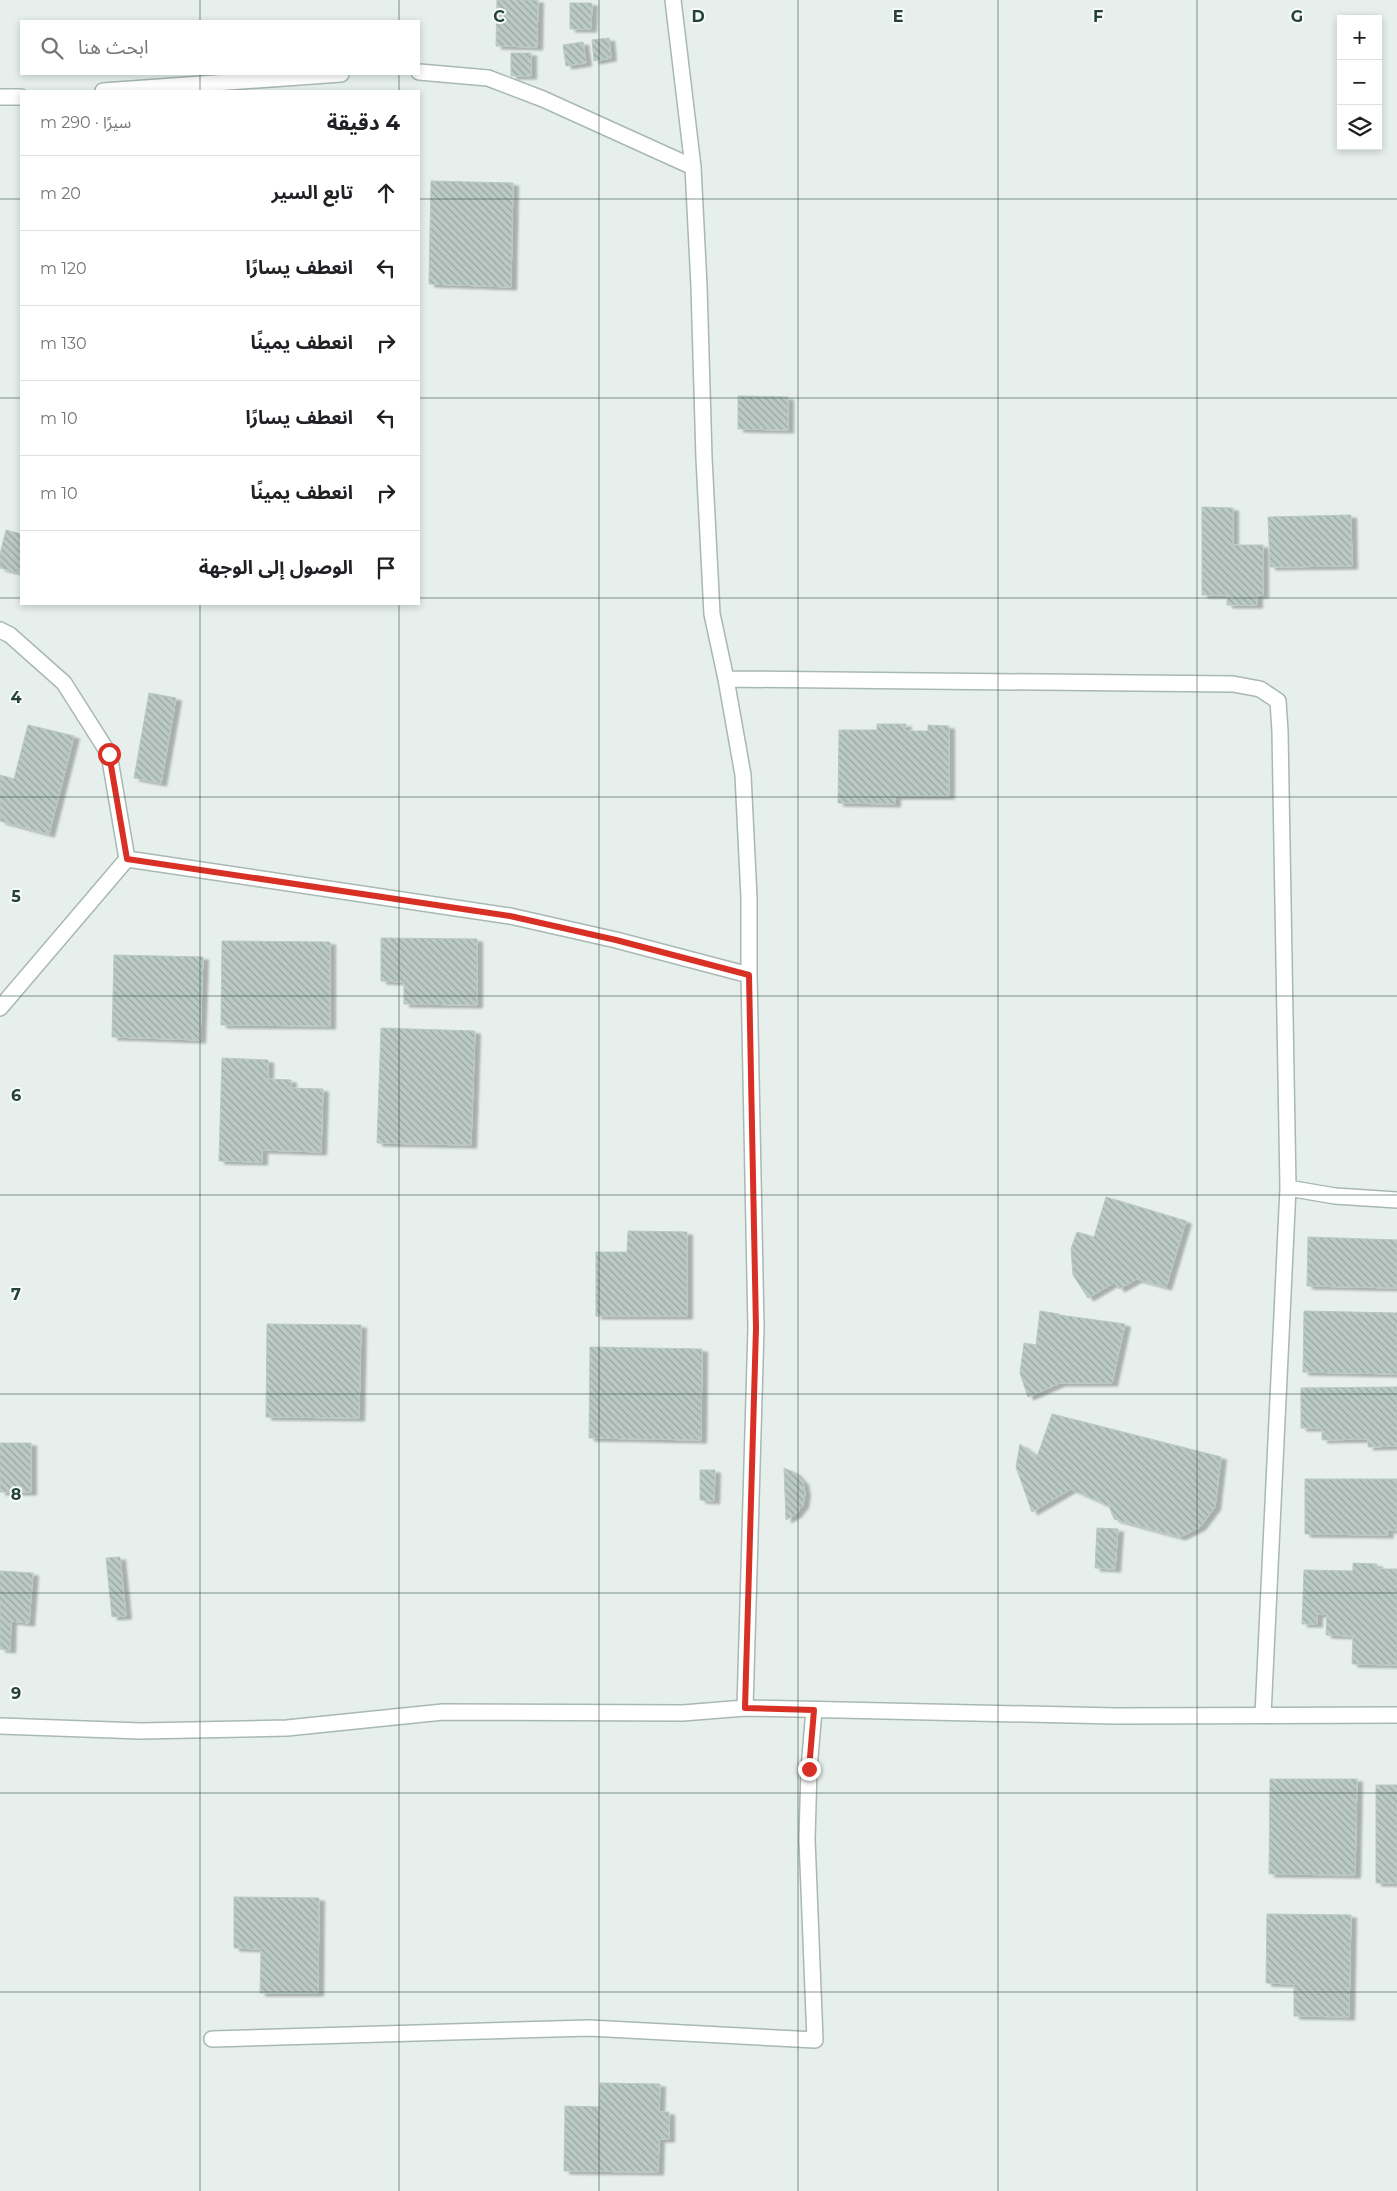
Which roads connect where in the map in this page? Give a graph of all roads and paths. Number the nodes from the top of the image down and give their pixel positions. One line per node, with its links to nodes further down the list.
1 (673, 0): 7 (street)
2 (420, 72): 7 (street)
3 (327, 75): 4 (street)
4 (117, 90)
5 (0, 97): 6 (street)
6 (20, 97)
7 (693, 168): 9 (street)
8 (0, 630): 10 (street)
9 (726, 679): 11 (street); 13 (street)
10 (127, 859): 11 (street); 12 (street)
11 (749, 975): 15 (street)
12 (0, 1008)
13 (1288, 1188): 14 (street); 17 (street)
14 (1397, 1200)
15 (745, 1708): 16 (street); 19 (street)
16 (814, 1710): 17 (street); 20 (street)
17 (1263, 1715): 18 (street)
18 (1397, 1715)
19 (0, 1726)
20 (212, 2039)

